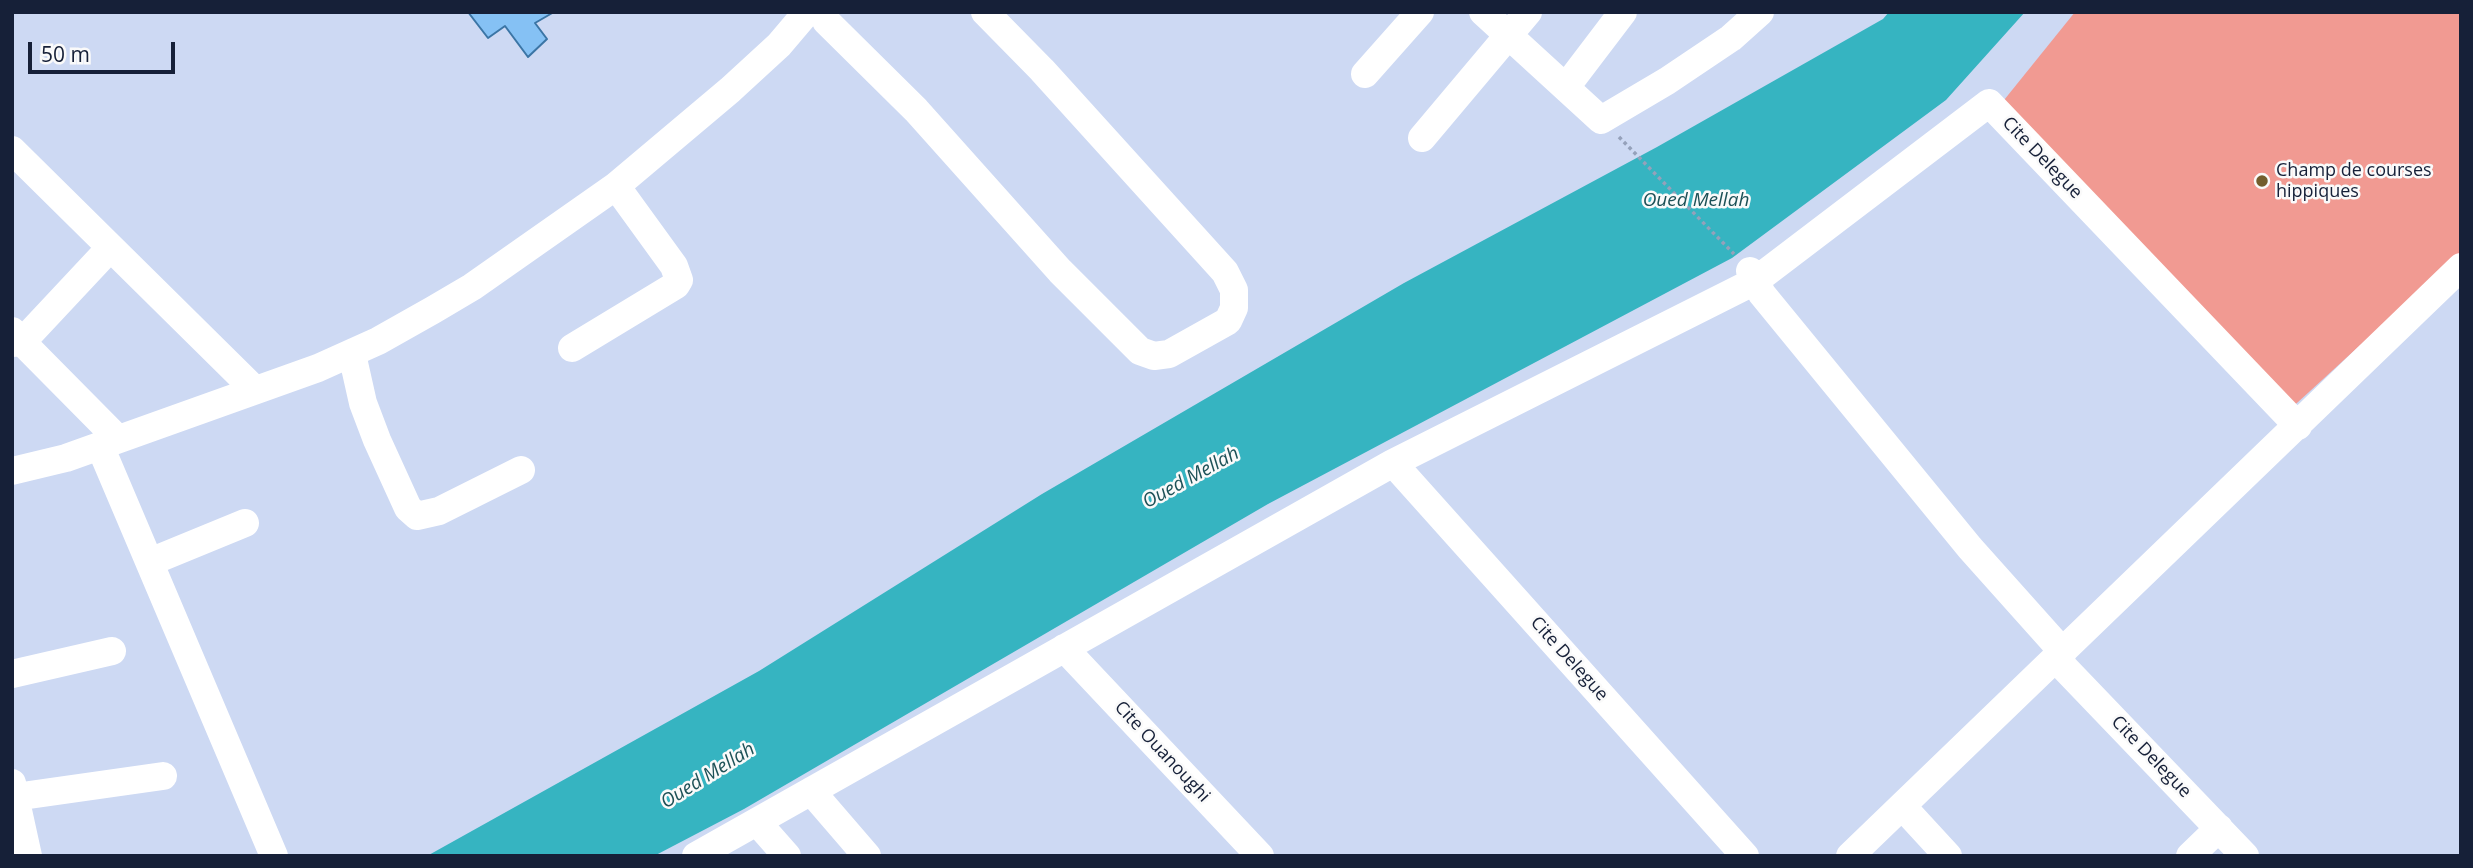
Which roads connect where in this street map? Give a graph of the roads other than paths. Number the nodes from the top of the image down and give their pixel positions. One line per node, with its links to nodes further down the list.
1 (985, 12): 7 (street)
2 (1420, 12): 9 (street)
3 (1483, 12): 8 (street)
4 (1528, 12): 8 (street)
5 (1623, 12): 10 (street)
6 (1760, 12): 10 (street)
7 (816, 17): 13 (street)
8 (1508, 36): 10 (street); 11 (street)
9 (1365, 74)
10 (1566, 87)
11 (1422, 138)
12 (12, 150): 14 (street)
13 (616, 186): 18 (street); 19 (street)
14 (110, 248): 17 (street); 20 (street)
15 (2461, 267): 21 (street)
16 (1753, 276): 21 (street, Cite Delegue); 23 (street); 30 (street, Cite Delegue)
17 (15, 339): 22 (street)
18 (572, 348)
19 (352, 354): 20 (street); 24 (street)
20 (255, 390): 22 (street)
21 (2298, 426): 30 (street)
22 (109, 442): 25 (street); 27 (street)
23 (1393, 463): 28 (street); 44 (street, Cite Delegue)
24 (521, 470)
25 (12, 471)
26 (245, 523): 27 (street)
27 (149, 562): 39 (street)
28 (1064, 648): 34 (street); 43 (street, Cite Ouanoughi)
29 (112, 651): 31 (street)
30 (2060, 655): 35 (street); 37 (street, Cite Delegue)
31 (12, 674)
32 (163, 776): 33 (street)
33 (14, 790): 38 (street)
34 (811, 791): 36 (street); 42 (street)
35 (1902, 806): 45 (street); 46 (street)
36 (757, 822): 40 (street); 41 (street)
37 (2218, 828): 47 (street); 48 (street, Cite Delegue)
38 (28, 856)
39 (274, 856)
40 (696, 856)
41 (787, 856)
42 (867, 856)
43 (1260, 856)
44 (1745, 856)
45 (1850, 856)
46 (1948, 856)
47 (2190, 856)
48 (2245, 856)

